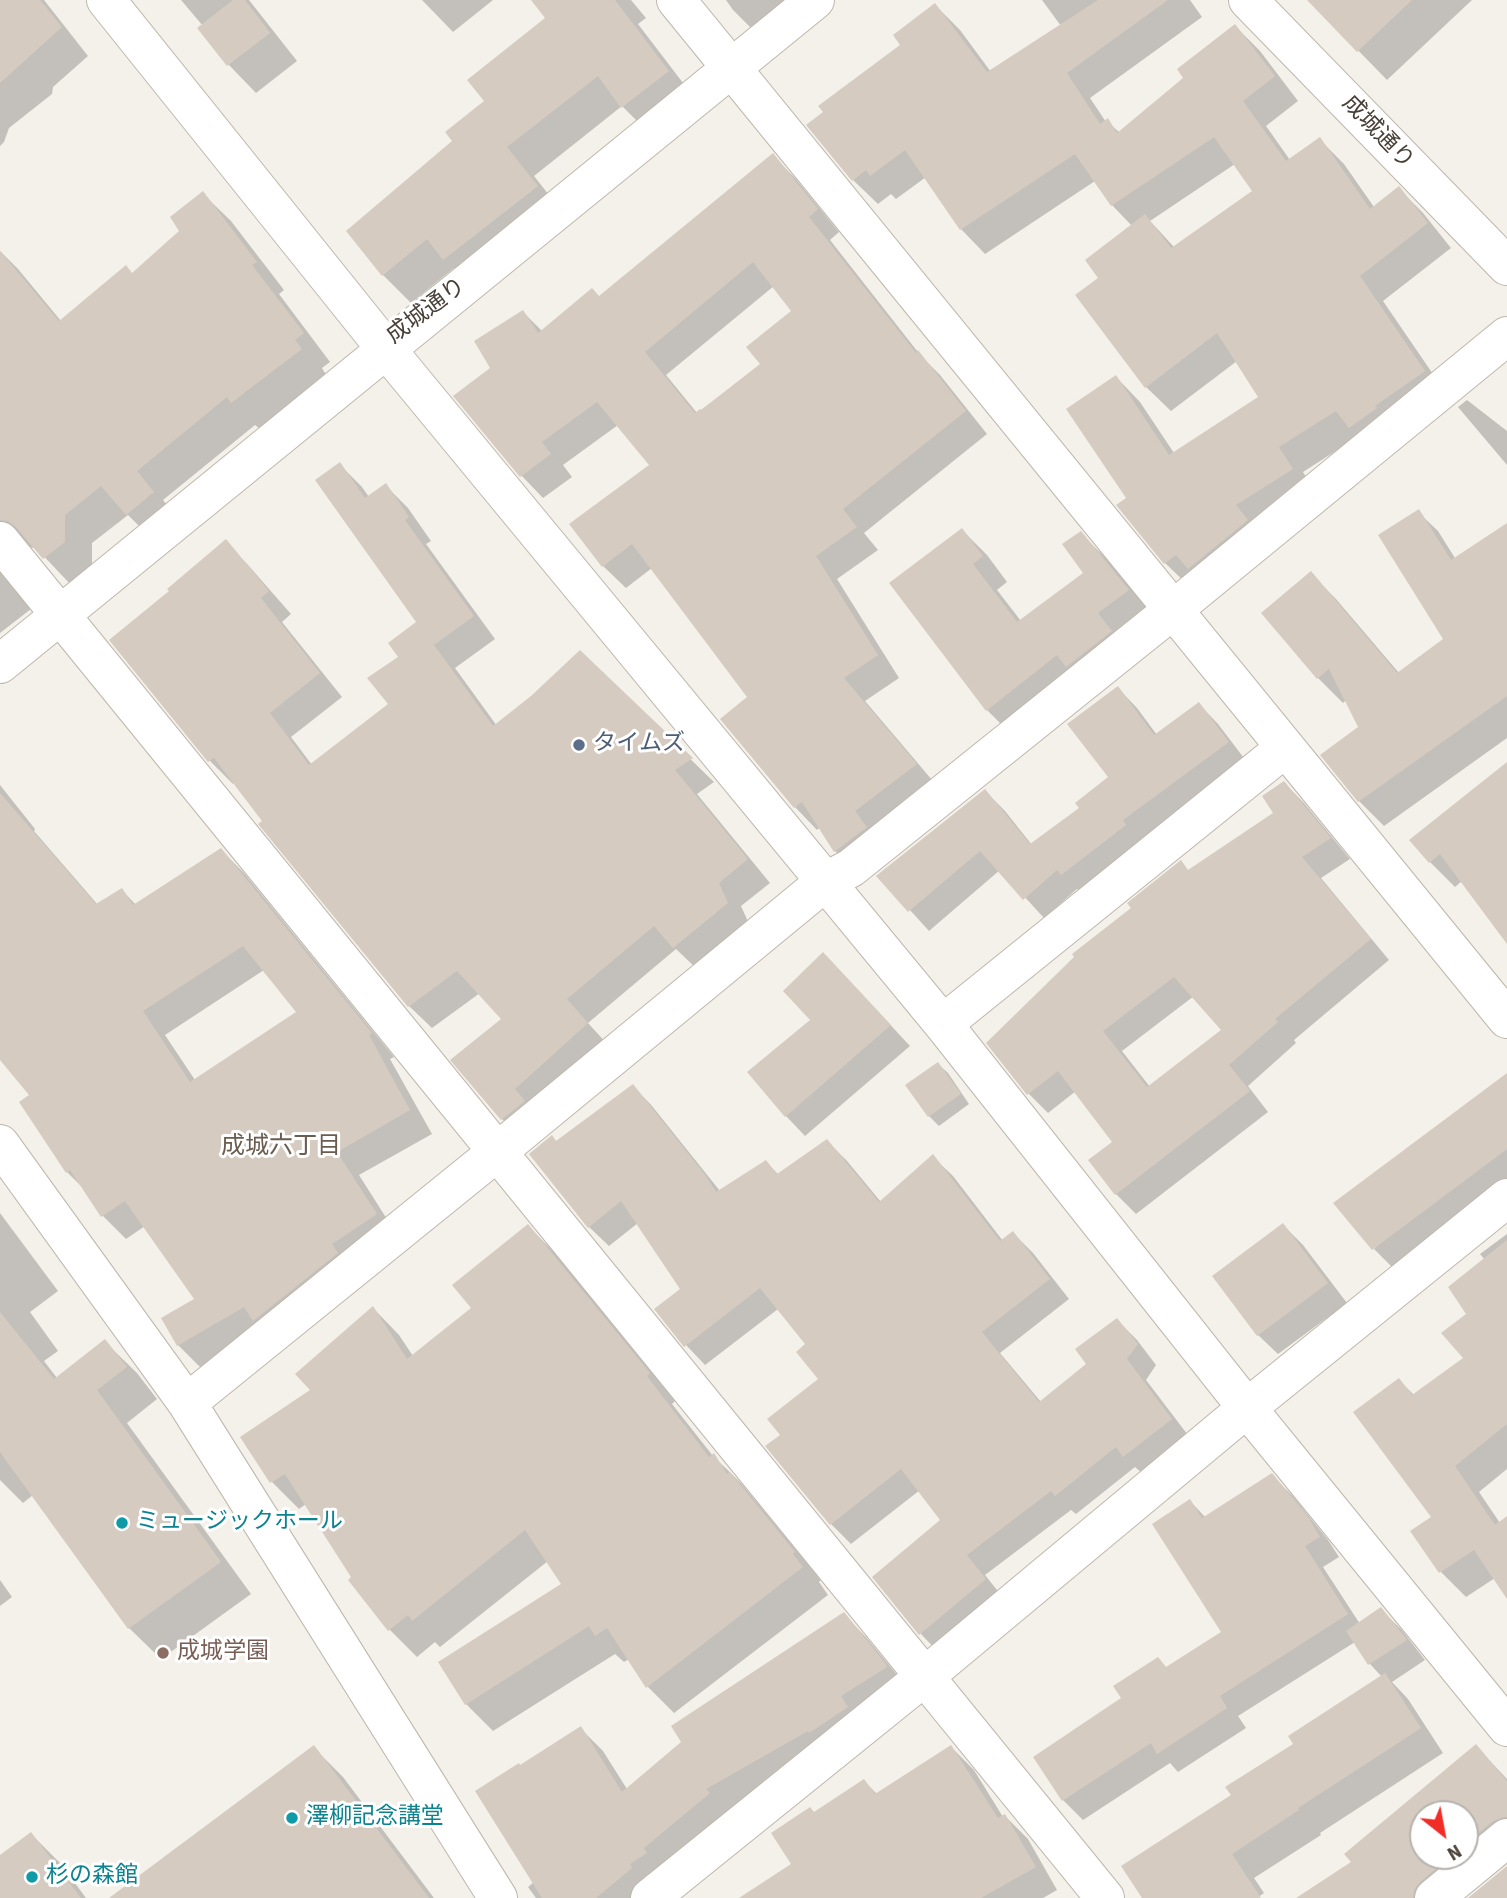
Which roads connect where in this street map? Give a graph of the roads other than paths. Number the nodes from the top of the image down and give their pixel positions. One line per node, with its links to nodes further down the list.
1 (106, 0): 8 (street, 成城通り)
2 (676, 0): 5 (street)
3 (815, 0): 5 (street, 成城通り)
4 (1248, 0): 6 (street, 成城通り)
5 (732, 69): 8 (street, 成城通り); 10 (street)
6 (1507, 266)
7 (1507, 336): 10 (street)
8 (386, 349): 11 (street); 14 (street)
9 (0, 541): 11 (street)
10 (1174, 609): 13 (street); 14 (street)
11 (61, 615): 12 (street); 18 (street)
12 (0, 664)
13 (1285, 748): 15 (street); 16 (street)
14 (825, 881): 16 (street); 18 (street)
15 (1507, 1019)
16 (943, 1024): 21 (street)
17 (0, 1144): 20 (street)
18 (497, 1152): 20 (street); 22 (street)
19 (1507, 1198): 21 (street)
20 (187, 1404): 25 (street)
21 (1247, 1408): 22 (street); 23 (street)
22 (925, 1677): 26 (street); 27 (street)
23 (1507, 1727)
24 (1507, 1838): 28 (street)
25 (498, 1898)
26 (650, 1898)
27 (1105, 1898)
28 (1434, 1898)

